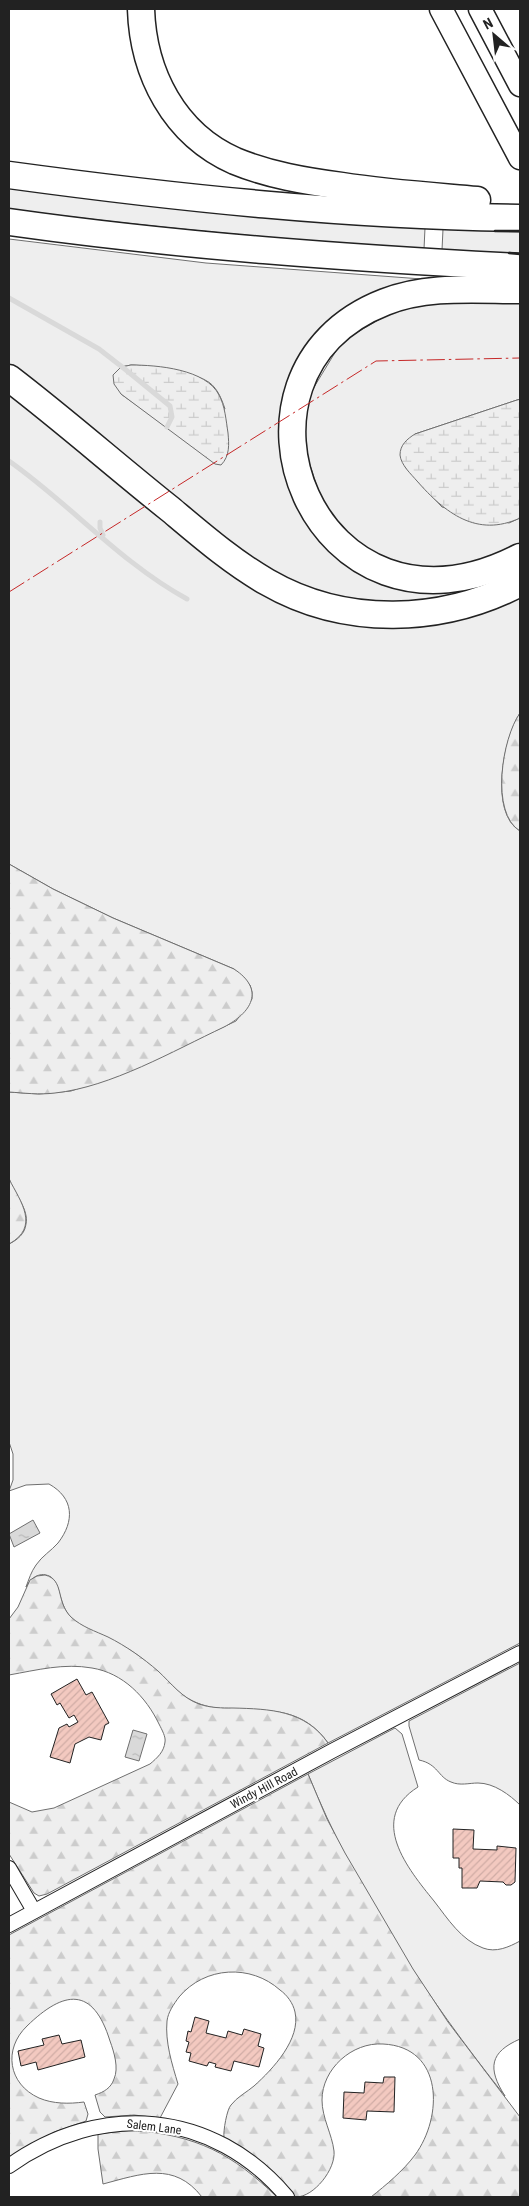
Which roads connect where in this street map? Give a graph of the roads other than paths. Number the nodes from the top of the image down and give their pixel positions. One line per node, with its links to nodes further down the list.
1 (141, 9): 7 (highway)
2 (441, 9): 5 (main road)
3 (480, 9): 4 (main road)
4 (520, 85)
5 (520, 158)
6 (9, 175): 7 (highway)
7 (509, 210)
8 (9, 222): 9 (highway)
9 (520, 267)
10 (520, 290): 12 (highway)
11 (9, 378): 13 (highway)
12 (520, 557)
13 (520, 583)
14 (520, 1653): 16 (street, Windy Hill Road)
15 (9, 1868): 16 (street)
16 (34, 1911): 17 (street, Windy Hill Road)
17 (9, 1925)
18 (9, 2166): 19 (street, Salem Lane)
19 (286, 2197)

